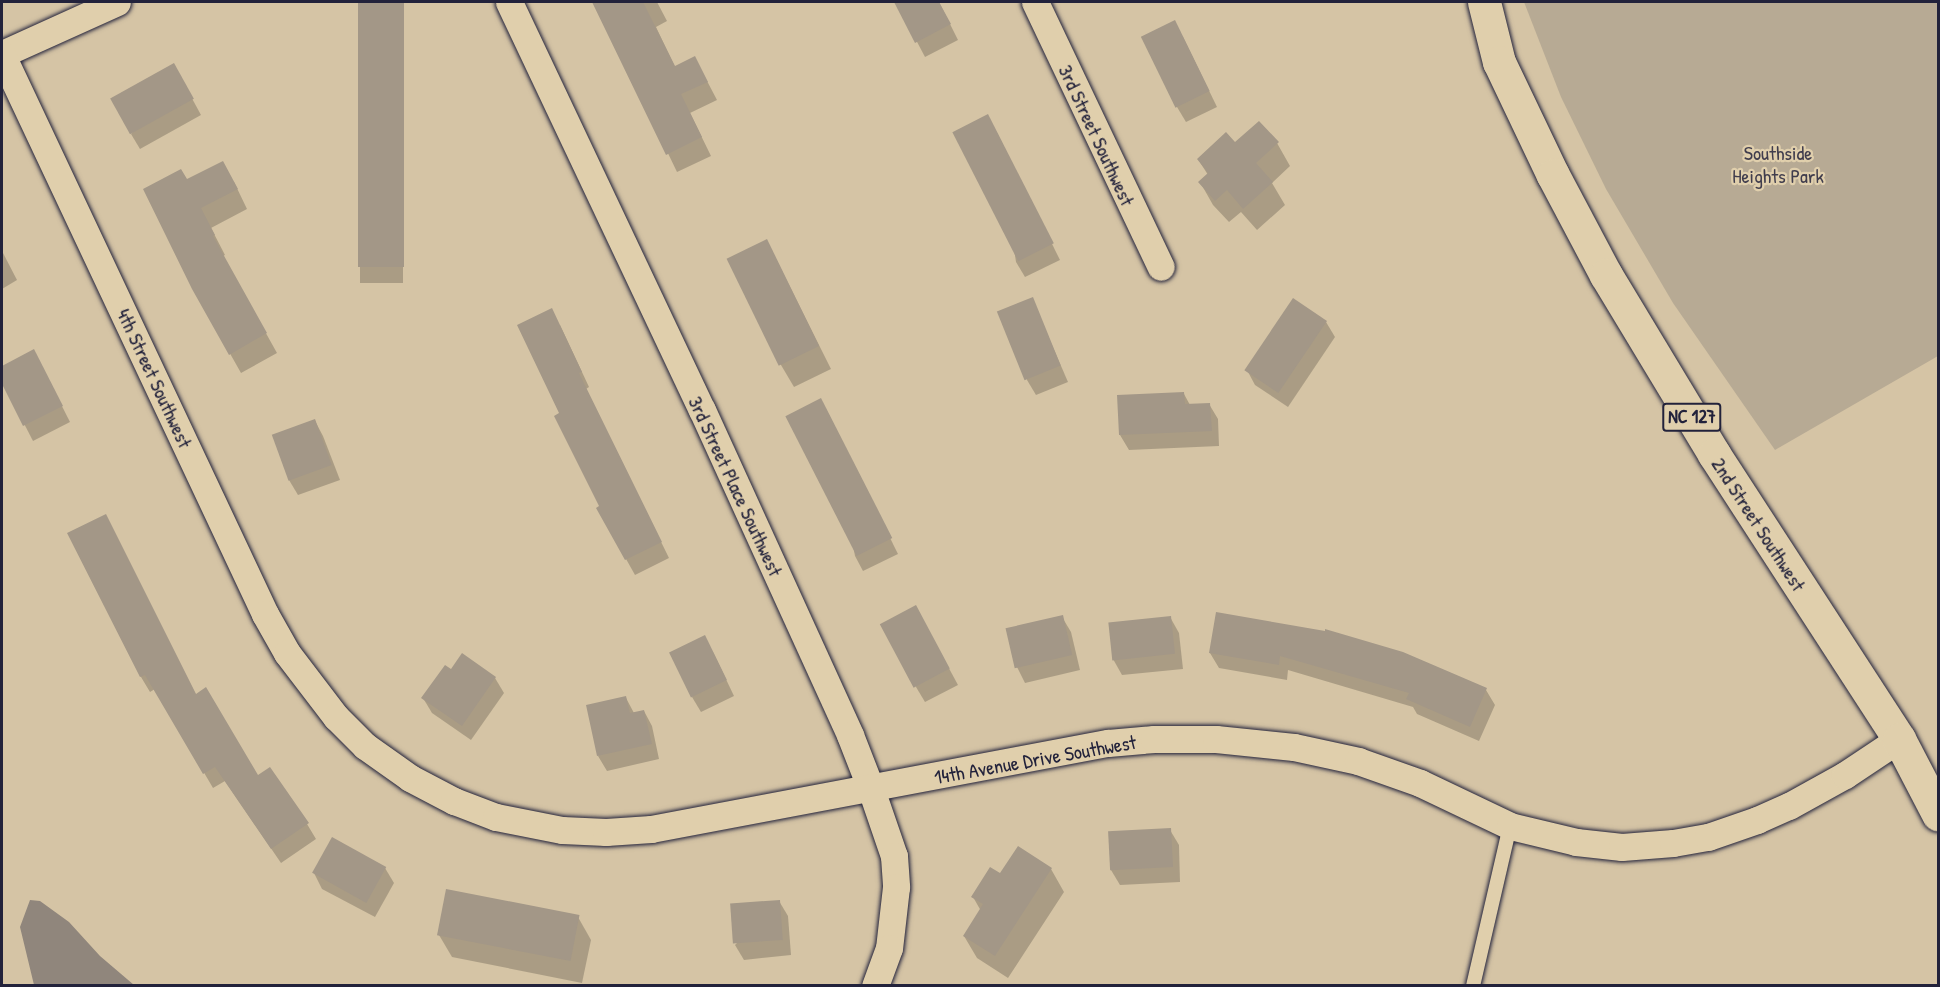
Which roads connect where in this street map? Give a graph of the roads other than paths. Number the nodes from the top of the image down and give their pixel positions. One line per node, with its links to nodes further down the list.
1 (117, 2): 5 (street)
2 (509, 2): 9 (street, 3rd Street Place Southwest)
3 (1035, 2): 6 (street, 3rd Street Southwest)
4 (1484, 2): 8 (main road, 2nd Street Southwest / NC 127)
5 (2, 55): 7 (street, 4th Street Southwest)
6 (1161, 267)
7 (318, 696): 9 (street, 14th Avenue Drive Southwest)
8 (1899, 740): 10 (main road, 2nd Street Southwest / NC 127); 11 (street, 14th Avenue Drive Southwest)
9 (871, 789): 11 (street, 14th Avenue Drive Southwest); 12 (street, 3rd Street Place Southwest)
10 (1938, 814)
11 (1510, 826): 13 (lane)
12 (875, 986)
13 (1473, 986)

